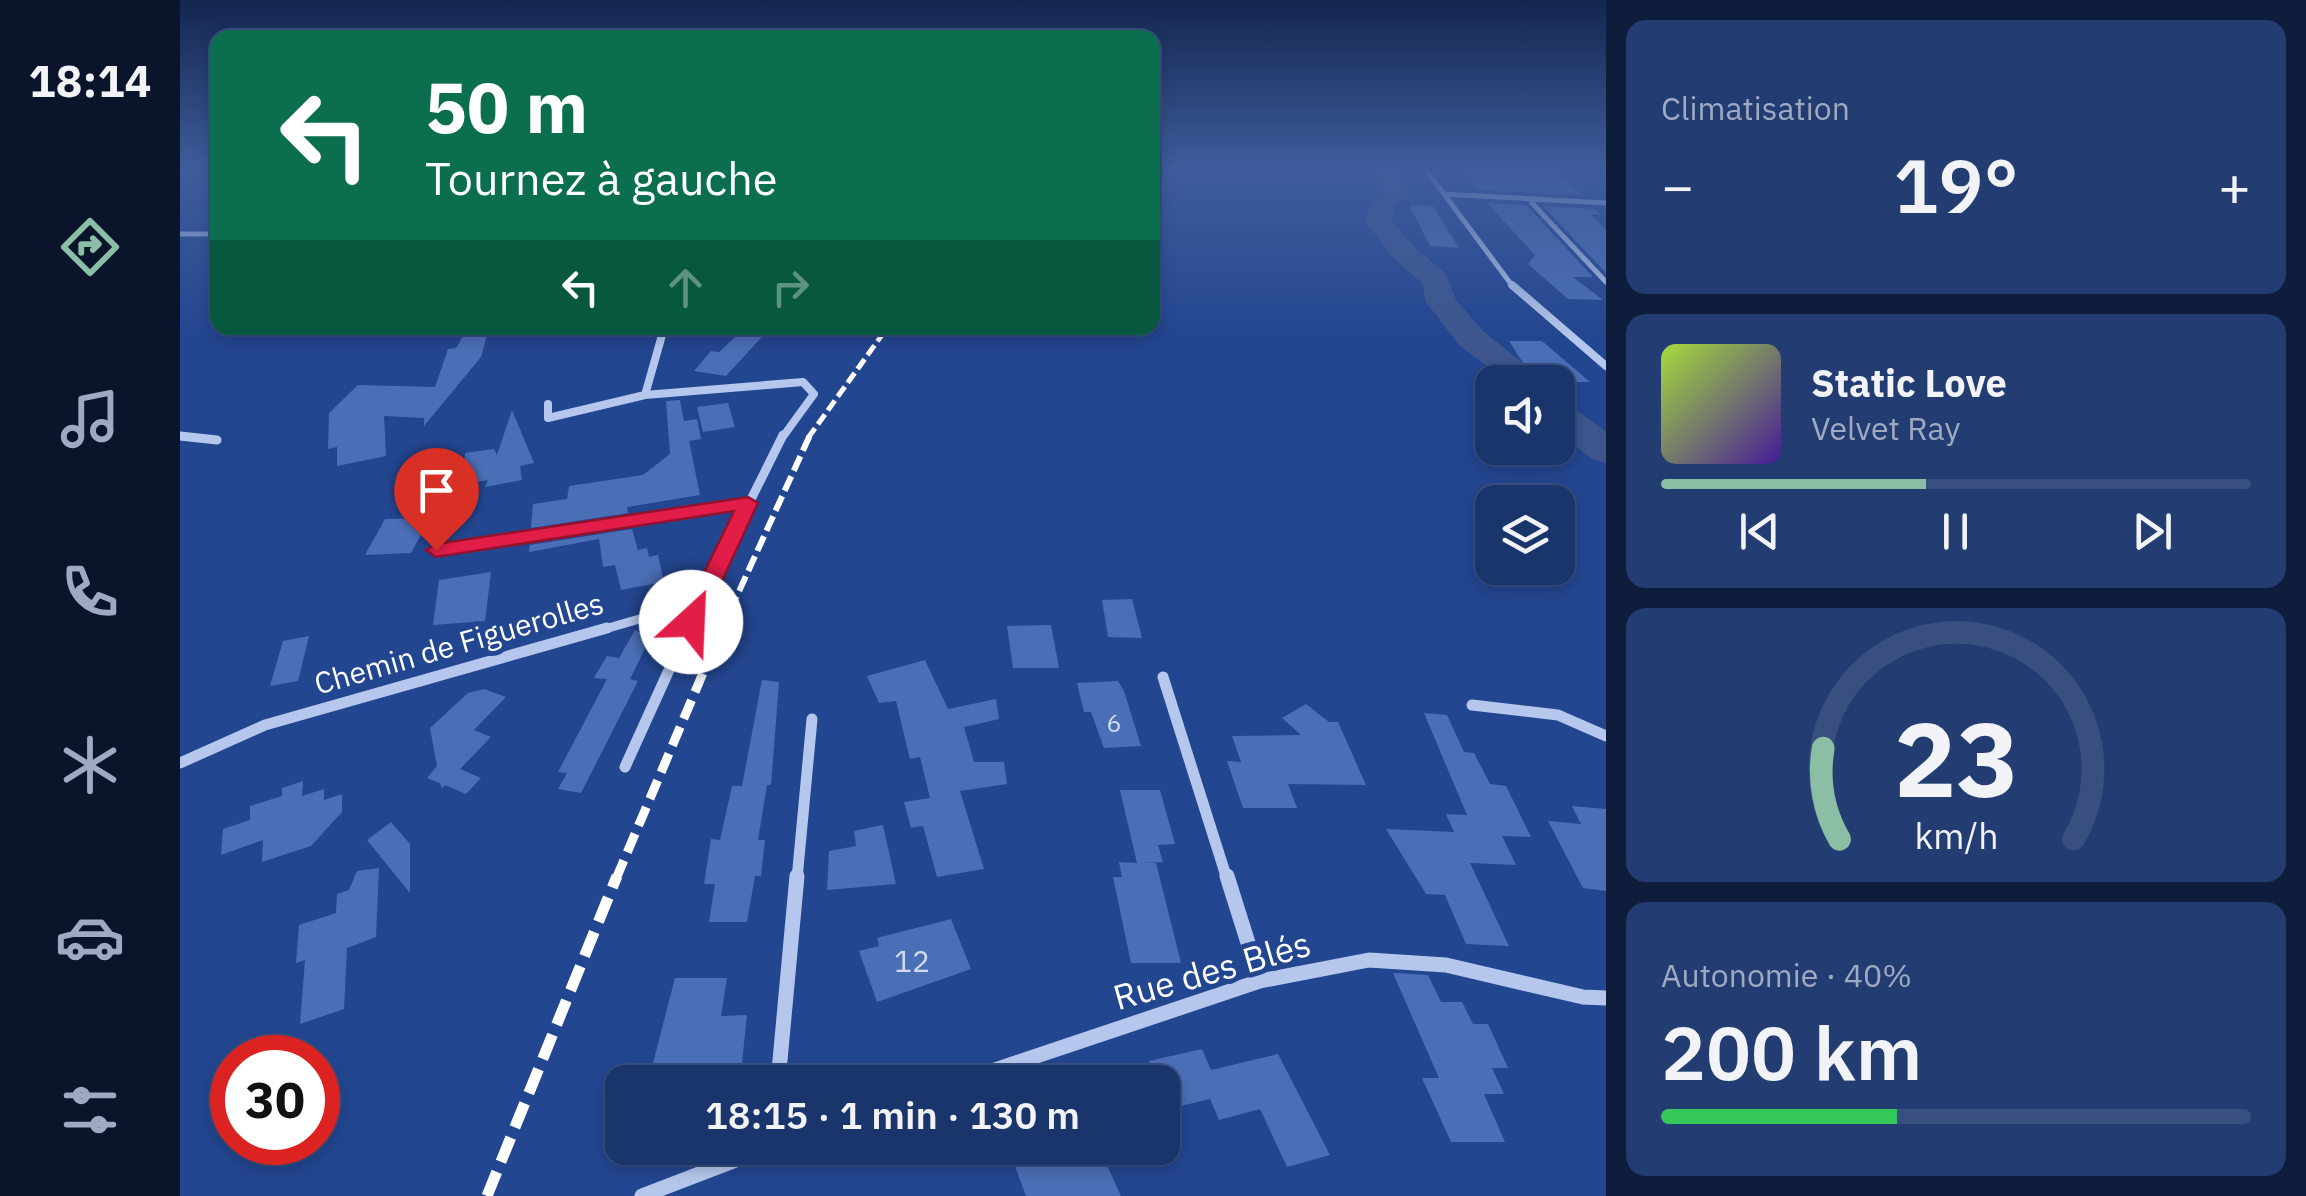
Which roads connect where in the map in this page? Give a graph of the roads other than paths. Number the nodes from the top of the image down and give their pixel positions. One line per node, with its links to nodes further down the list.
1 (1468, 226): 7 (street)
2 (1553, 226): 5 (street)
3 (180, 234): 4 (street)
4 (210, 234)
5 (1606, 282)
6 (662, 335): 8 (street)
7 (1606, 366)
8 (645, 395): 9 (street); 12 (street)
9 (548, 404)
10 (180, 436): 11 (street)
11 (217, 440)
12 (748, 503): 13 (street); 14 (street)
13 (436, 550)
14 (708, 586): 19 (street, Chemin de Figuerolles); 20 (street)
15 (1162, 677): 21 (street)
16 (1472, 705): 18 (street)
17 (812, 719): 23 (street)
18 (1606, 736)
19 (180, 763)
20 (625, 767)
21 (1260, 980): 22 (street, Rue des Blés); 24 (street, Rue des Blés)
22 (1606, 998)
23 (780, 1065)
24 (1009, 1065)
25 (723, 1165): 26 (street)
26 (642, 1196)

